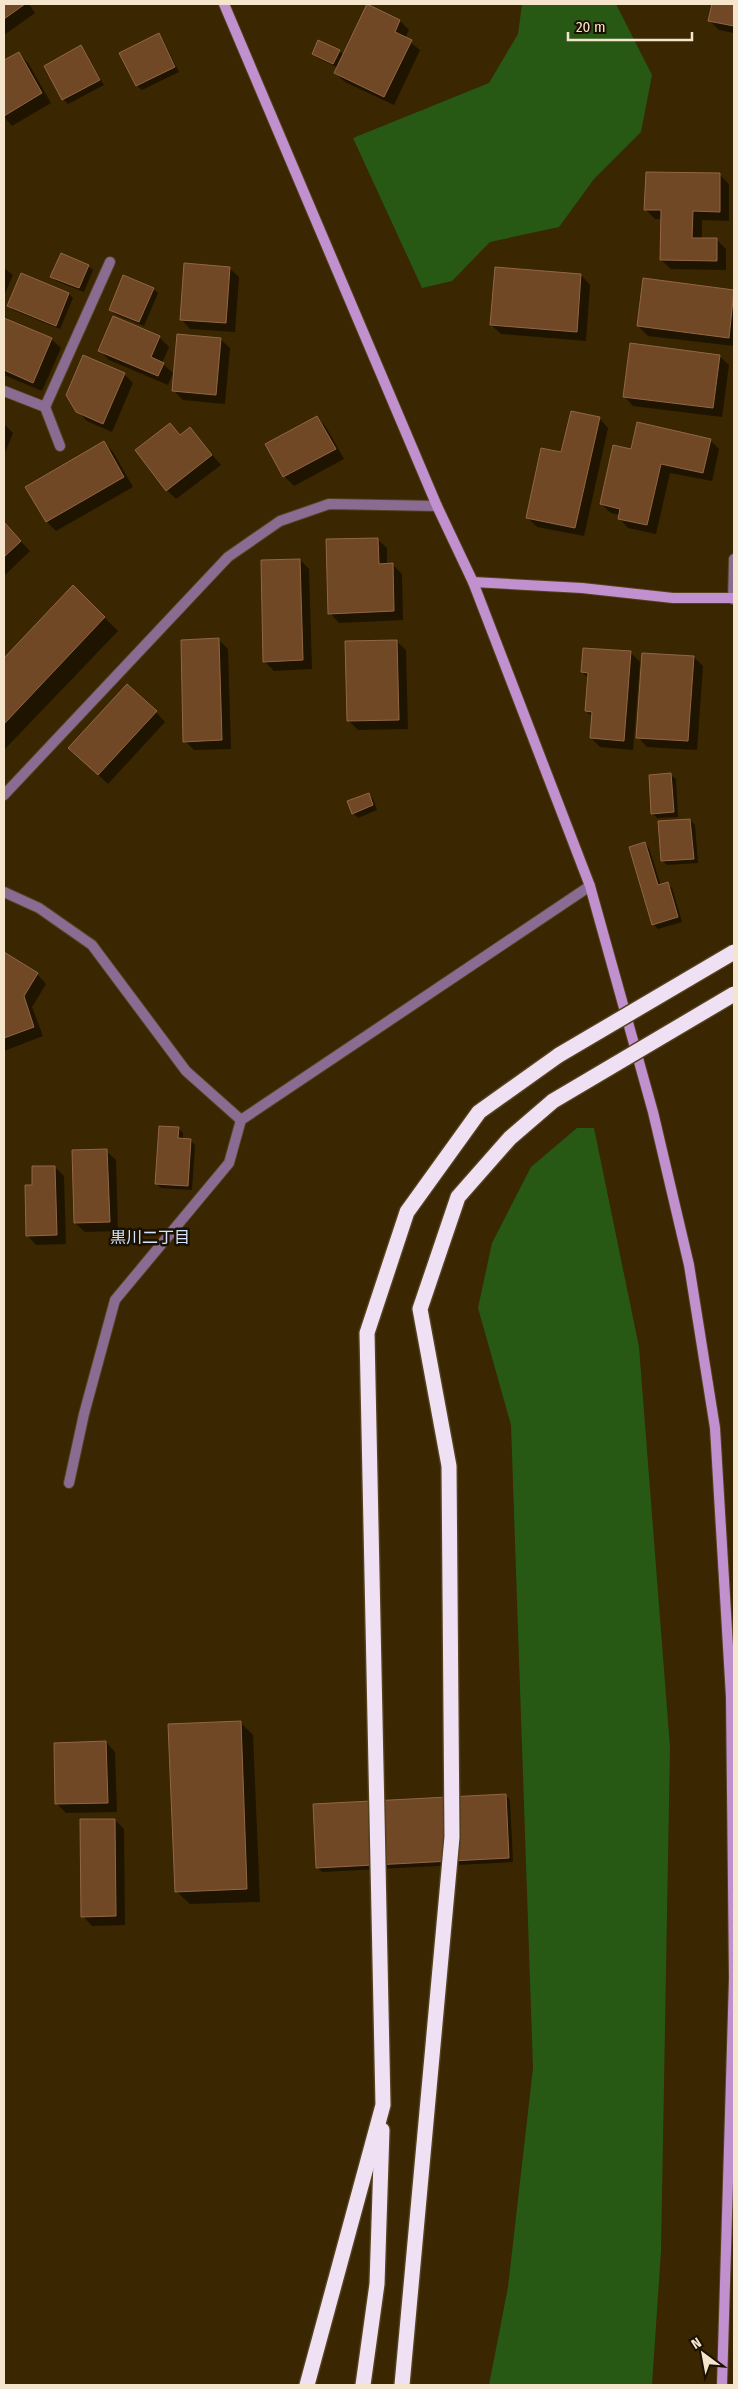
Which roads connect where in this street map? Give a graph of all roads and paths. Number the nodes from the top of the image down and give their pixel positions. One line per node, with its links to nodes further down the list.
1 (224, 4): 6 (street)
2 (110, 262): 4 (street)
3 (4, 391): 4 (street)
4 (46, 407): 5 (street)
5 (60, 446)
6 (437, 506): 8 (street); 10 (street)
7 (734, 559): 9 (street)
8 (474, 582): 9 (street); 11 (street)
9 (733, 598)
10 (4, 794)
11 (590, 886): 15 (street); 17 (street)
12 (4, 892): 15 (street)
13 (734, 952): 18 (highway, bridge)
14 (734, 994): 21 (highway, bridge)
15 (241, 1120): 16 (street)
16 (69, 1483)
17 (734, 1978): 22 (street)
18 (383, 2105): 19 (highway); 20 (highway)
19 (307, 2385)
20 (363, 2385)
21 (402, 2385)
22 (722, 2385)

